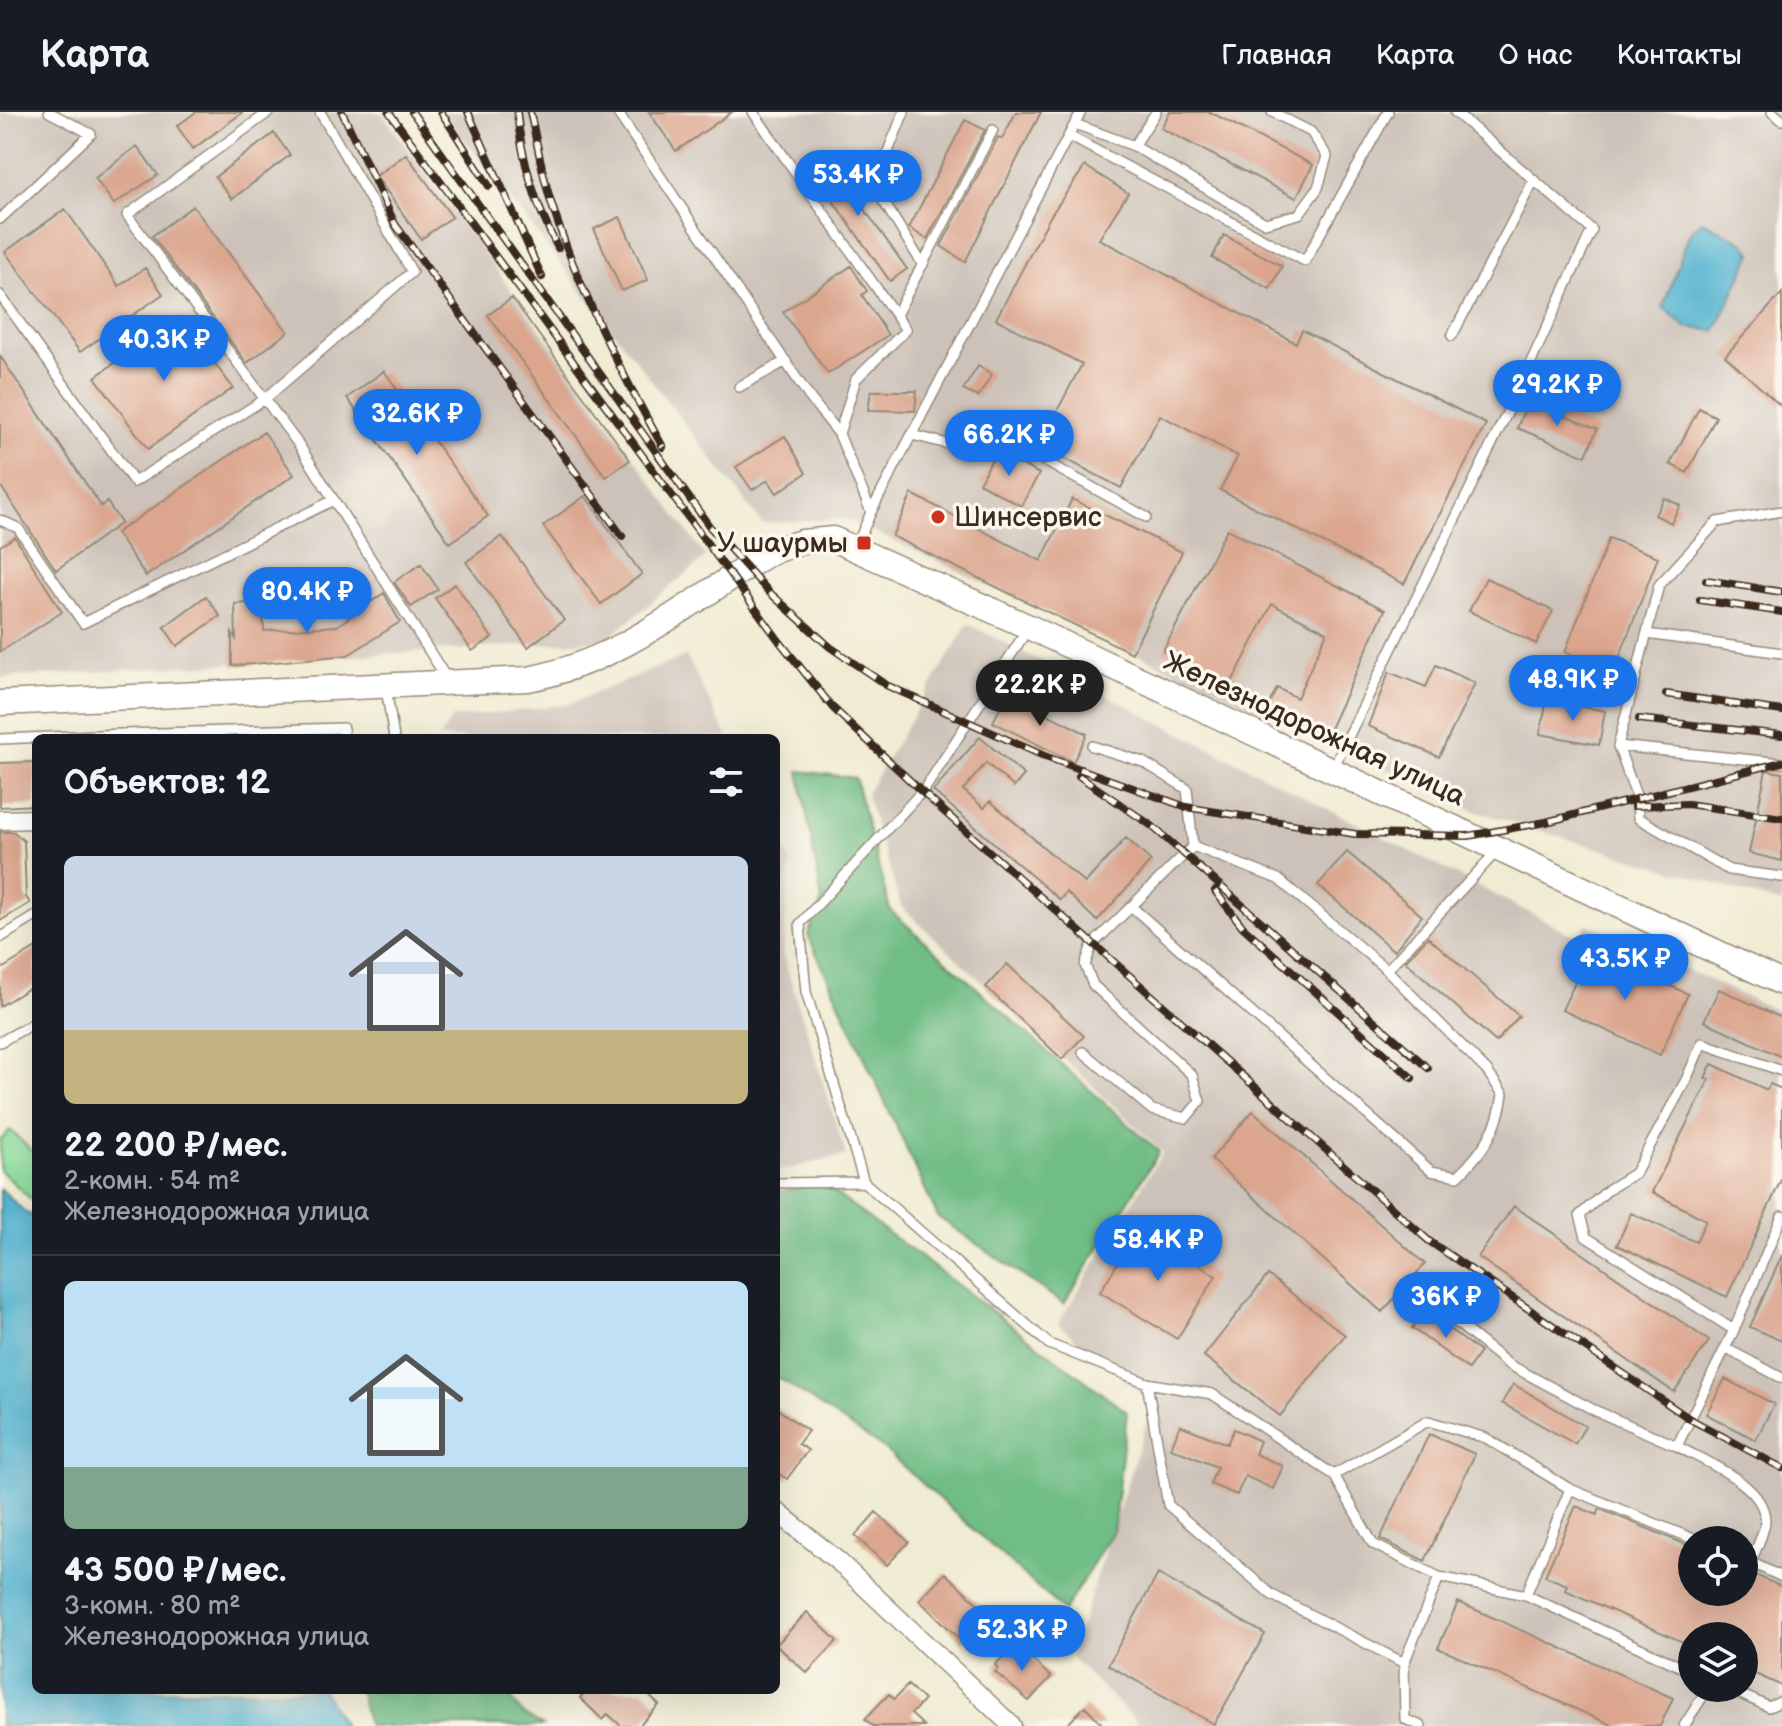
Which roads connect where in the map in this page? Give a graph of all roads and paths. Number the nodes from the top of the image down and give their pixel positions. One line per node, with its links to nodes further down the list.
1 (49, 112): 19 (lane)
2 (269, 112): 27 (lane)
3 (320, 112): 27 (lane)
4 (617, 112): 25 (lane)
5 (753, 112): 23 (lane)
6 (904, 112): 20 (lane)
7 (1081, 112): 14 (lane)
8 (1156, 112): 17 (lane)
9 (1272, 112): 17 (lane)
10 (1388, 112): 16 (lane)
11 (1455, 112): 18 (lane)
12 (1772, 112): 13 (lane)
13 (1782, 120)
14 (1075, 124): 16 (lane); 17 (lane)
15 (993, 130): 20 (lane)
16 (1069, 136): 29 (lane)
17 (1134, 146)
18 (1534, 180): 24 (lane); 50 (lane)
19 (0, 219)
20 (923, 265): 23 (lane)
21 (0, 295): 22 (lane)
22 (4, 307): 27 (lane)
23 (896, 315): 28 (lane)
24 (1452, 336)
25 (786, 361): 26 (lane); 28 (lane)
26 (739, 387)
27 (265, 399): 30 (lane)
28 (839, 434): 32 (lane)
29 (912, 435): 32 (lane); 33 (lane)
30 (334, 500): 34 (lane); 39 (lane)
31 (1782, 511): 37 (lane)
32 (871, 512): 35 (lane)
33 (1146, 517)
34 (0, 520)
35 (856, 547): 36 (street, Железнодорожная улица); 39 (street, Железнодорожная улица)
36 (1029, 627): 50 (street, Железнодорожная улица); 65 (lane)
37 (1647, 634): 38 (lane); 48 (lane)
38 (1782, 653)
39 (448, 682): 40 (street, Железнодорожная улица)
40 (386, 684): 41 (street, Железнодорожная улица); 44 (lane)
41 (0, 703)
42 (177, 734): 43 (lane)
43 (344, 734)
44 (393, 734)
45 (32, 738): 46 (lane)
46 (0, 739)
47 (1092, 746): 53 (lane)
48 (1618, 746): 49 (lane); 55 (lane)
49 (1782, 763)
50 (1331, 771): 54 (street, Железнодорожная улица)
51 (32, 819): 52 (street)
52 (0, 820)
53 (1193, 846): 56 (lane); 59 (lane)
54 (1497, 851): 59 (lane); 60 (street, Железнодорожная улица)
55 (1782, 877)
56 (1132, 907): 59 (lane); 63 (lane)
57 (32, 918): 58 (lane)
58 (0, 938)
59 (1387, 970)
60 (1782, 983)
61 (32, 1024): 62 (lane)
62 (0, 1042)
63 (1083, 1052)
64 (1782, 1071): 69 (lane)
65 (864, 1182): 66 (lane); 72 (lane)
66 (780, 1183)
67 (1782, 1216): 69 (lane)
68 (1430, 1301): 73 (lane)
69 (1734, 1330): 70 (lane)
70 (1725, 1348): 71 (lane); 73 (lane)
71 (1782, 1378)
72 (1147, 1383): 74 (lane); 83 (lane)
73 (1677, 1446): 78 (lane)
74 (1334, 1475): 75 (lane); 80 (lane)
75 (1570, 1489): 77 (lane); 82 (lane)
76 (780, 1514): 88 (street)
77 (1678, 1533)
78 (1758, 1538)
79 (1758, 1566): 81 (lane)
80 (1439, 1577): 82 (lane); 83 (lane)
81 (1782, 1577)
82 (1526, 1595): 84 (lane)
83 (1404, 1663): 89 (lane)
84 (1678, 1666)
85 (1782, 1701): 87 (lane)
86 (1699, 1702): 90 (lane)
87 (1758, 1702)
88 (1009, 1725)
89 (1421, 1726)
90 (1684, 1726)

